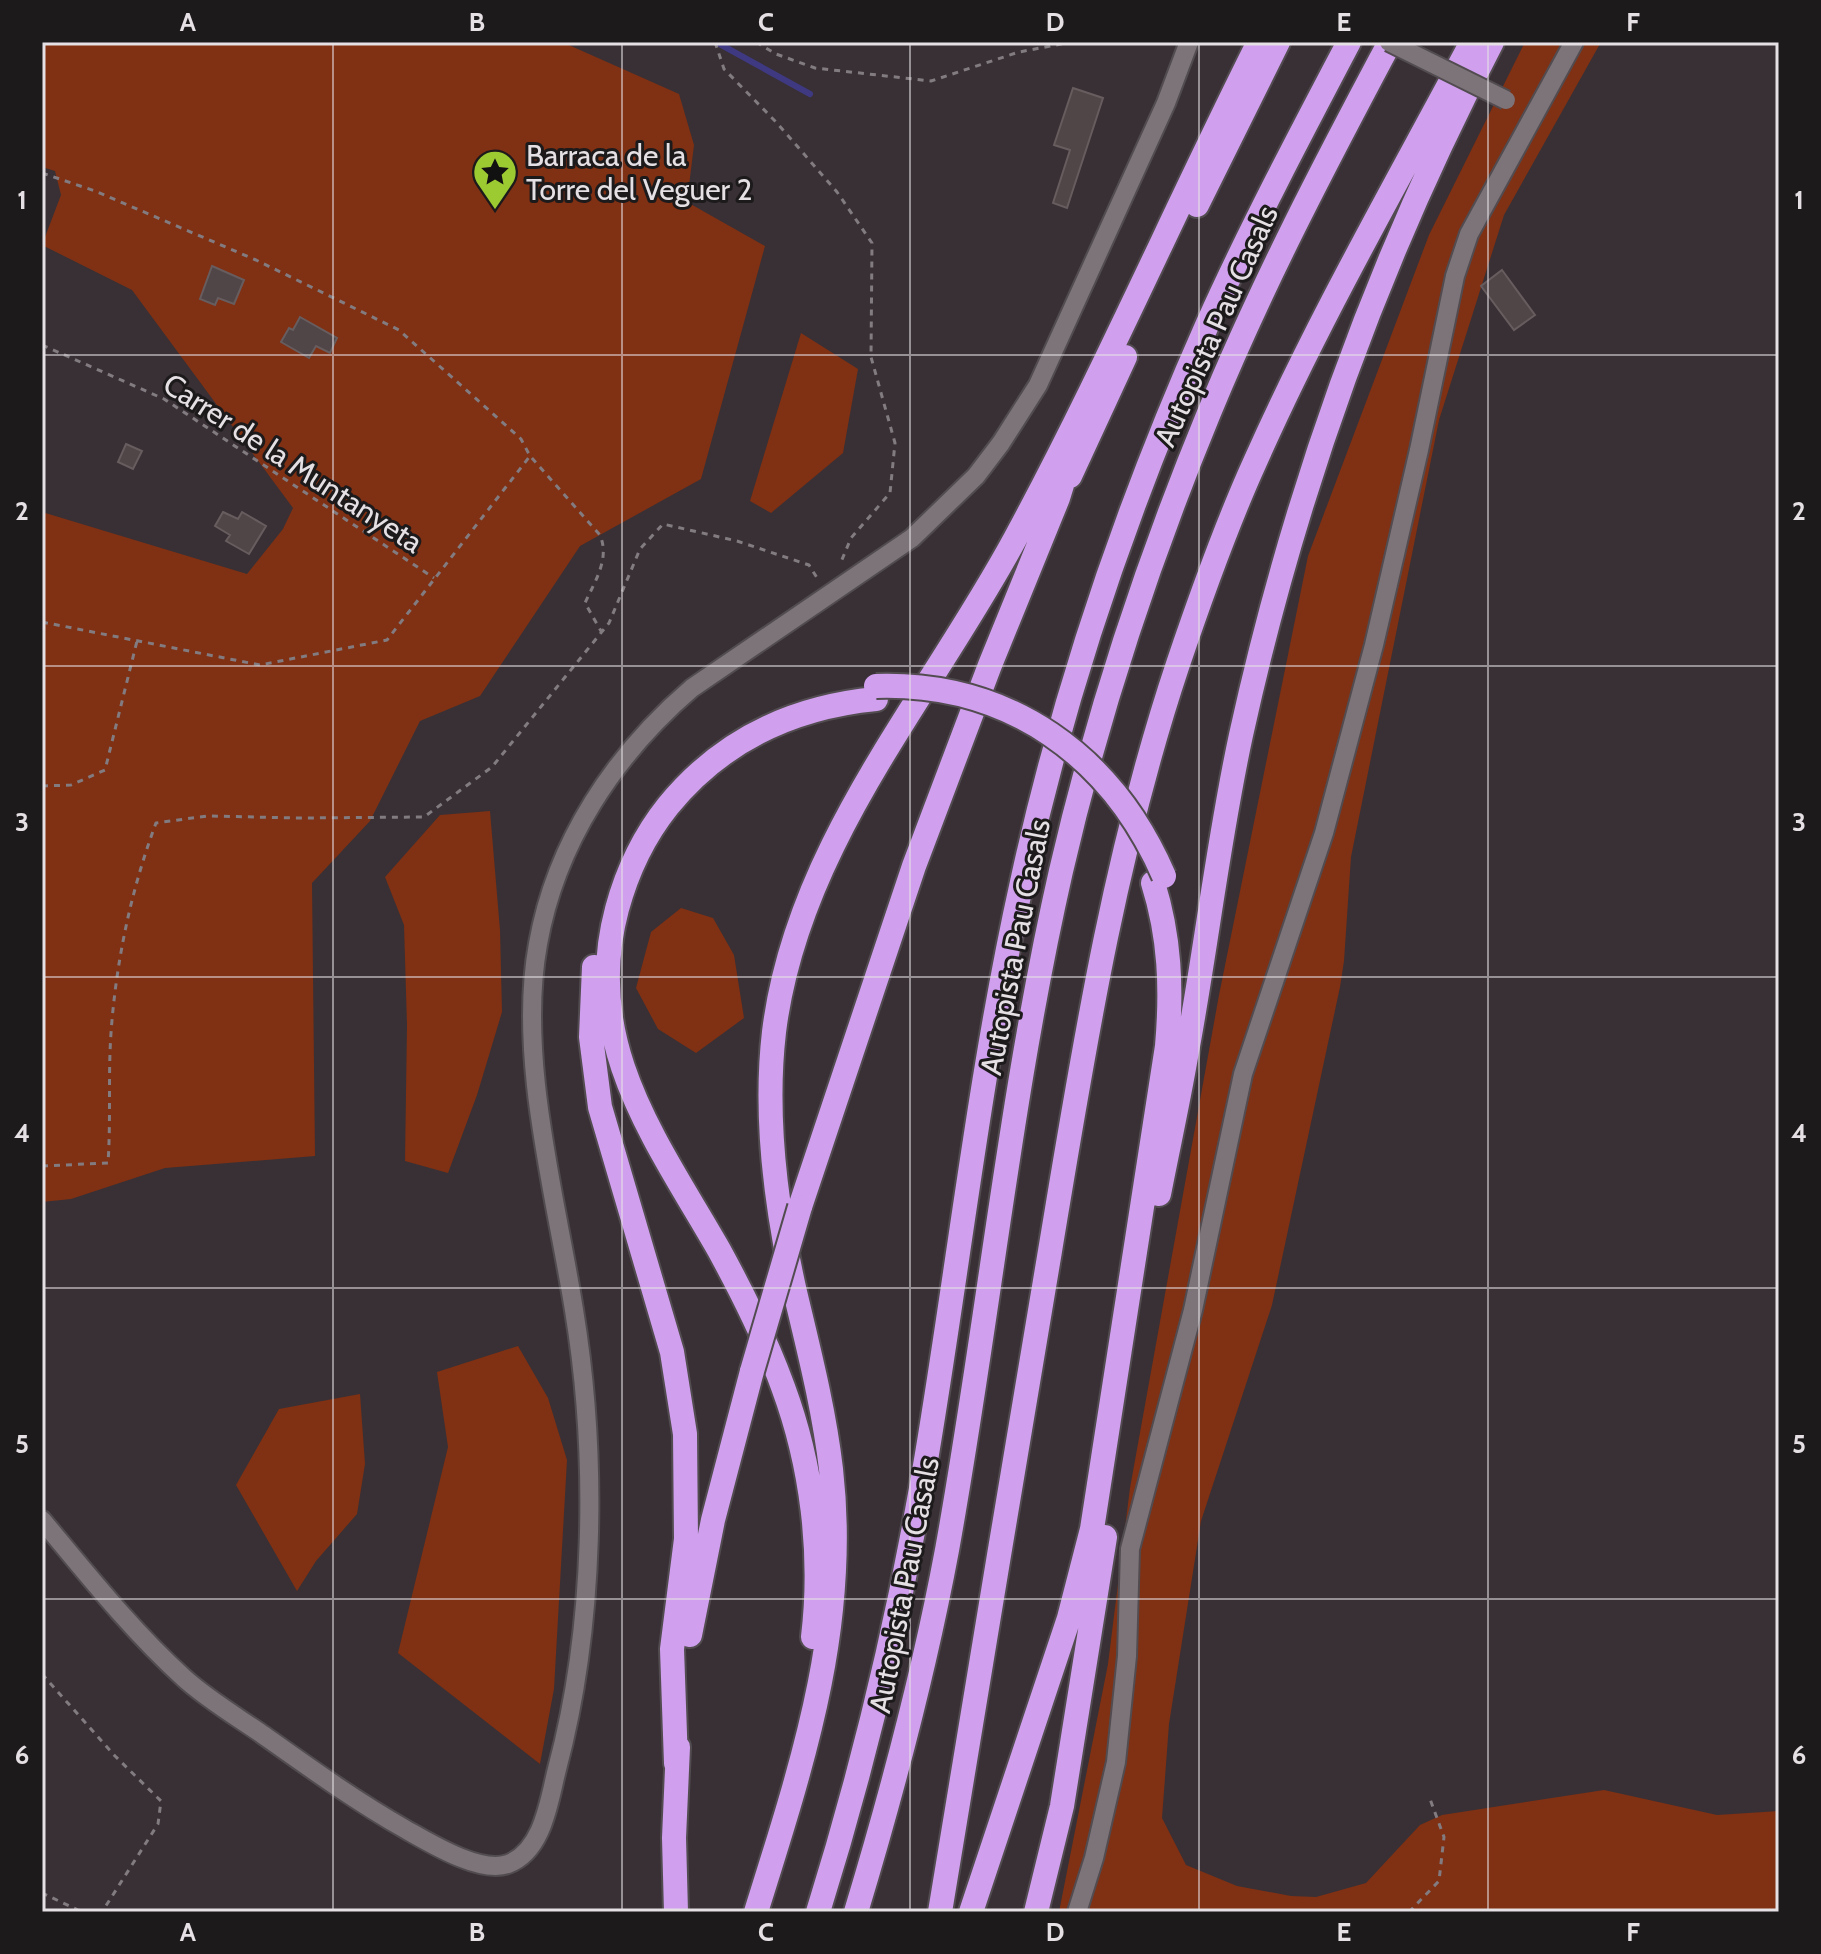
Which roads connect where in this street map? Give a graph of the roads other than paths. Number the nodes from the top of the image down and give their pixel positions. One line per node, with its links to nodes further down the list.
1 (1189, 42): 17 (street)
2 (1259, 42): 12 (highway)
3 (1278, 42): 13 (highway)
4 (1349, 42): 21 (highway, Autopista Pau Casals)
5 (1389, 42): 10 (street, bridge); 22 (highway, Autopista Pau Casals)
6 (1455, 42): 11 (highway)
7 (1472, 42): 11 (highway)
8 (1492, 42): 16 (highway)
9 (1574, 42): 10 (street)
10 (1534, 114): 26 (street)
11 (1345, 277): 23 (highway)
12 (1102, 371): 13 (highway); 20 (highway)
13 (1058, 498): 18 (highway, bridge)
14 (876, 693): 15 (highway); 18 (highway); 20 (highway)
15 (1158, 880): 16 (highway); 24 (highway)
16 (1159, 1194): 25 (highway)
17 (42, 1520)
18 (676, 1763): 19 (highway)
19 (676, 1910)
20 (754, 1912)
21 (818, 1912)
22 (856, 1912)
23 (940, 1912)
24 (971, 1912)
25 (1036, 1912)
26 (1077, 1912)

